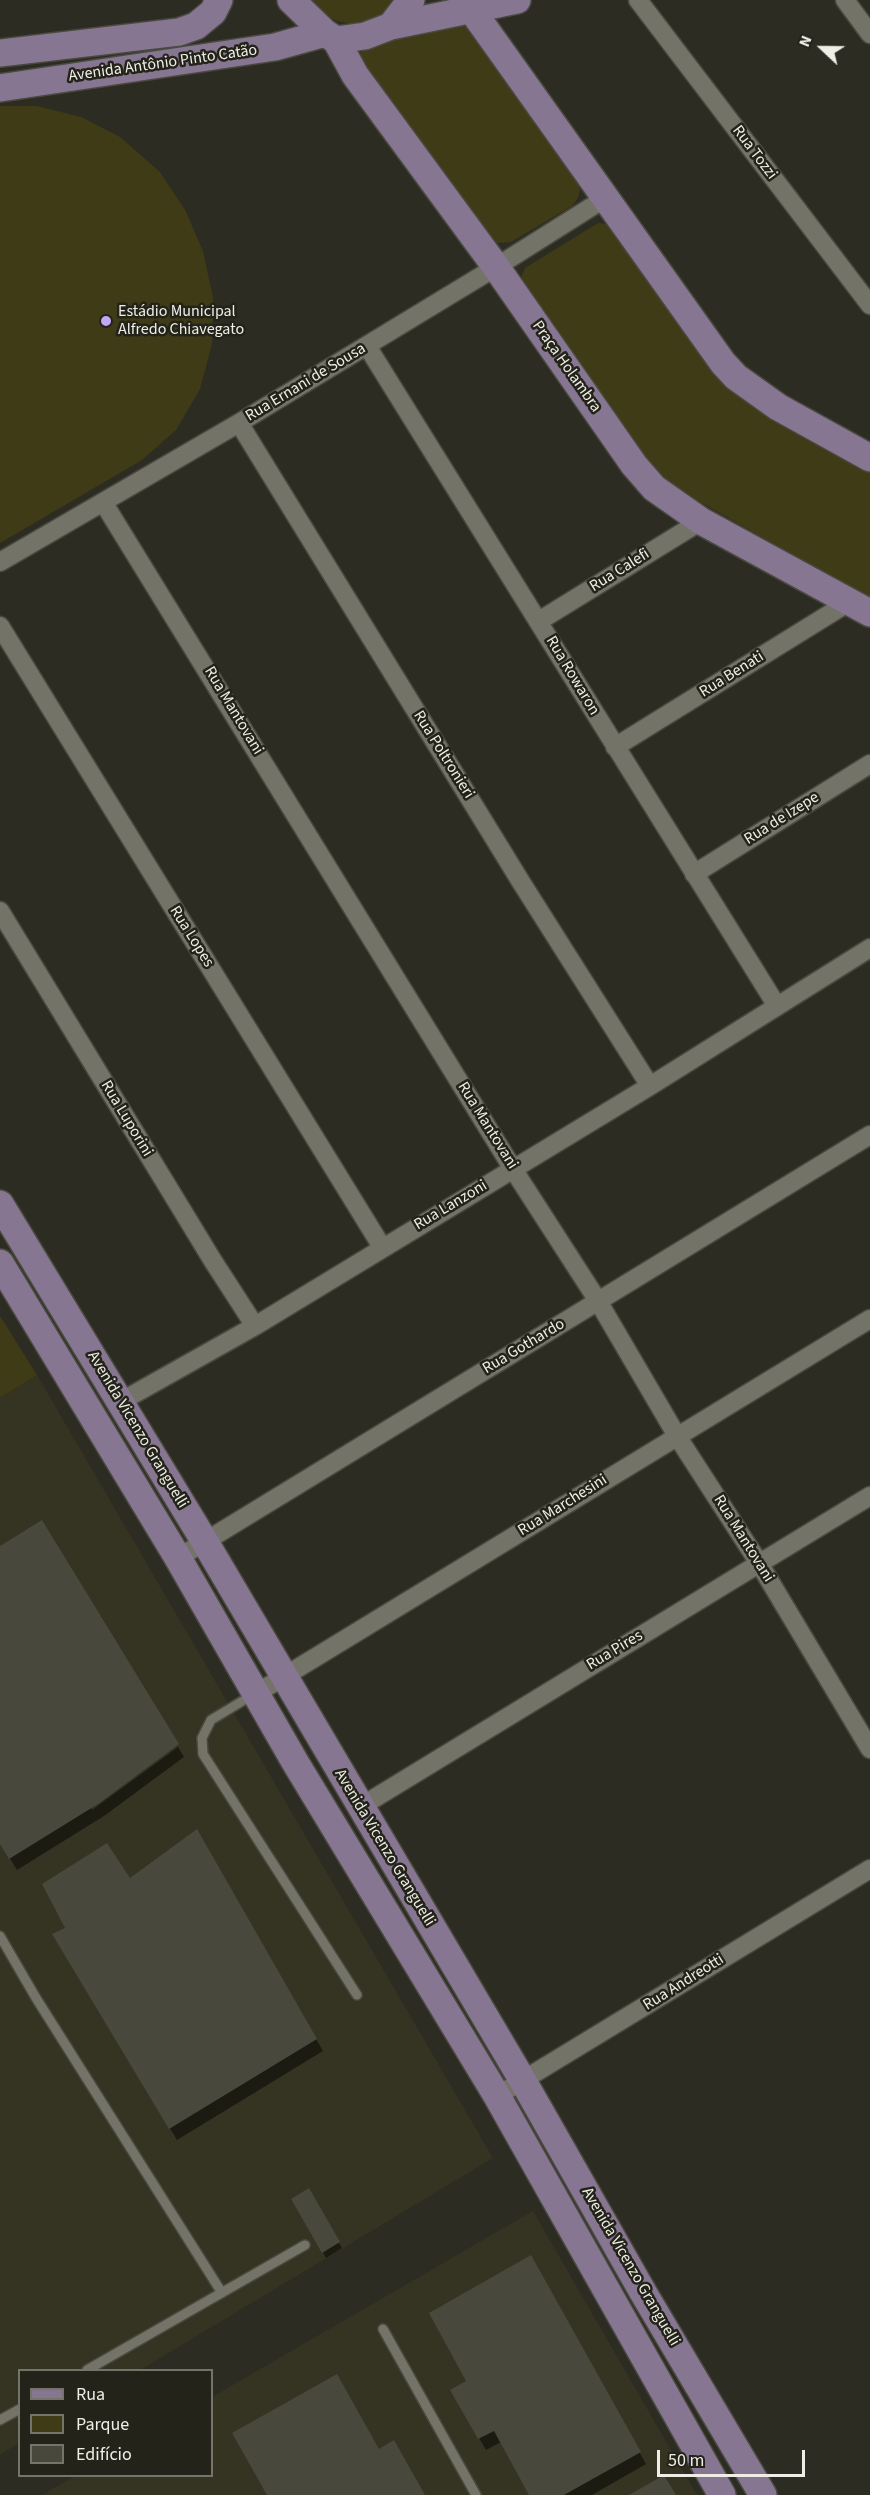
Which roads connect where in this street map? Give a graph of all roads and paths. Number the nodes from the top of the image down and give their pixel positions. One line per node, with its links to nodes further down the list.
1 (219, 0): 11 (street, Avenida Antônio Pinto Catão)
2 (291, 0): 10 (street, Praça Holambra)
3 (411, 0): 8 (street)
4 (517, 0): 7 (street, Avenida Antônio Pinto Catão)
5 (638, 0): 15 (street, Rua Tozzi)
6 (845, 0): 9 (street)
7 (467, 4): 8 (street, Avenida Antônio Pinto Catão); 13 (street)
8 (391, 26): 10 (street, Avenida Antônio Pinto Catão)
9 (870, 34)
10 (331, 37): 12 (street, Avenida Antônio Pinto Catão); 14 (street, Praça Holambra)
11 (0, 53)
12 (0, 88)
13 (607, 197): 14 (street, Rua Ernani de Sousa); 18 (street)
14 (496, 267): 16 (street, Rua Ernani de Sousa); 20 (street, Praça Holambra)
15 (870, 305)
16 (367, 346): 17 (street, Rua Ernani de Sousa); 23 (street, Rua Rowaron)
17 (239, 423): 19 (street, Rua Ernani de Sousa); 31 (street, Rua Poltronieri)
18 (870, 458)
19 (103, 502): 21 (street, Rua Ernani de Sousa); 33 (street, Rua Mantovani)
20 (701, 521): 22 (street, Praça Holambra); 23 (street, Rua Calefi)
21 (0, 562)
22 (860, 607): 25 (street, Rua Benati)
23 (539, 621): 25 (street, Rua Rowaron)
24 (0, 626): 35 (street, Rua Lopes)
25 (615, 747): 27 (street, Rua Rowaron)
26 (870, 764): 27 (street, Rua de Izepe)
27 (694, 874): 30 (street, Rua Rowaron)
28 (0, 911): 39 (street, Rua Luporini)
29 (870, 948): 30 (street, Rua Lanzoni)
30 (777, 1006): 31 (street, Rua Lanzoni)
31 (650, 1086): 33 (street, Rua Lanzoni)
32 (870, 1135): 37 (street, Rua Gothardo)
33 (513, 1169): 35 (street, Rua Lanzoni); 37 (street, Rua Mantovani)
34 (0, 1204): 40 (street, Avenida Vicenzo Granguelli)
35 (382, 1247): 39 (street, Rua Lanzoni)
36 (0, 1263): 44 (street, Avenida Vicenzo Granguelli)
37 (598, 1301): 41 (street, Rua Mantovani); 43 (street, Rua Gothardo)
38 (870, 1319): 41 (street, Rua Marchesini)
39 (255, 1326): 40 (street, Rua Lanzoni)
40 (120, 1402): 43 (street, Avenida Vicenzo Granguelli)
41 (677, 1436): 45 (street, Rua Mantovani); 46 (street, Rua Marchesini)
42 (870, 1496): 45 (street, Rua Pires)
43 (205, 1542): 44 (street, Rua Gothardo); 46 (street, Avenida Vicenzo Granguelli)
44 (178, 1558): 47 (street, Avenida Vicenzo Granguelli)
45 (759, 1563): 48 (street, Rua Mantovani); 49 (street, Rua Pires)
46 (284, 1678): 47 (street, Rua Marchesini); 49 (street, Avenida Vicenzo Granguelli)
47 (257, 1693): 52 (lane); 54 (street, Avenida Vicenzo Granguelli)
48 (870, 1749)
49 (360, 1807): 53 (street, Avenida Vicenzo Granguelli)
50 (870, 1869): 53 (street, Rua Andreotti)
51 (0, 1936): 57 (lane)
52 (357, 1995)
53 (523, 2081): 54 (street, Rua Andreotti); 55 (street, Avenida Vicenzo Granguelli)
54 (497, 2096): 55 (street, Avenida Vicenzo Granguelli)
55 (553, 2165): 58 (street, Avenida Vicenzo Granguelli); 59 (street, Avenida Vicenzo Granguelli)
56 (305, 2245): 57 (lane)
57 (222, 2293): 61 (lane)
58 (644, 2294): 59 (street); 66 (street, Avenida Vicenzo Granguelli)
59 (618, 2310): 65 (street, Avenida Vicenzo Granguelli)
60 (382, 2329): 64 (lane)
61 (89, 2369)
62 (18, 2410): 63 (lane)
63 (0, 2420)
64 (476, 2495)
65 (722, 2495)
66 (763, 2495)

